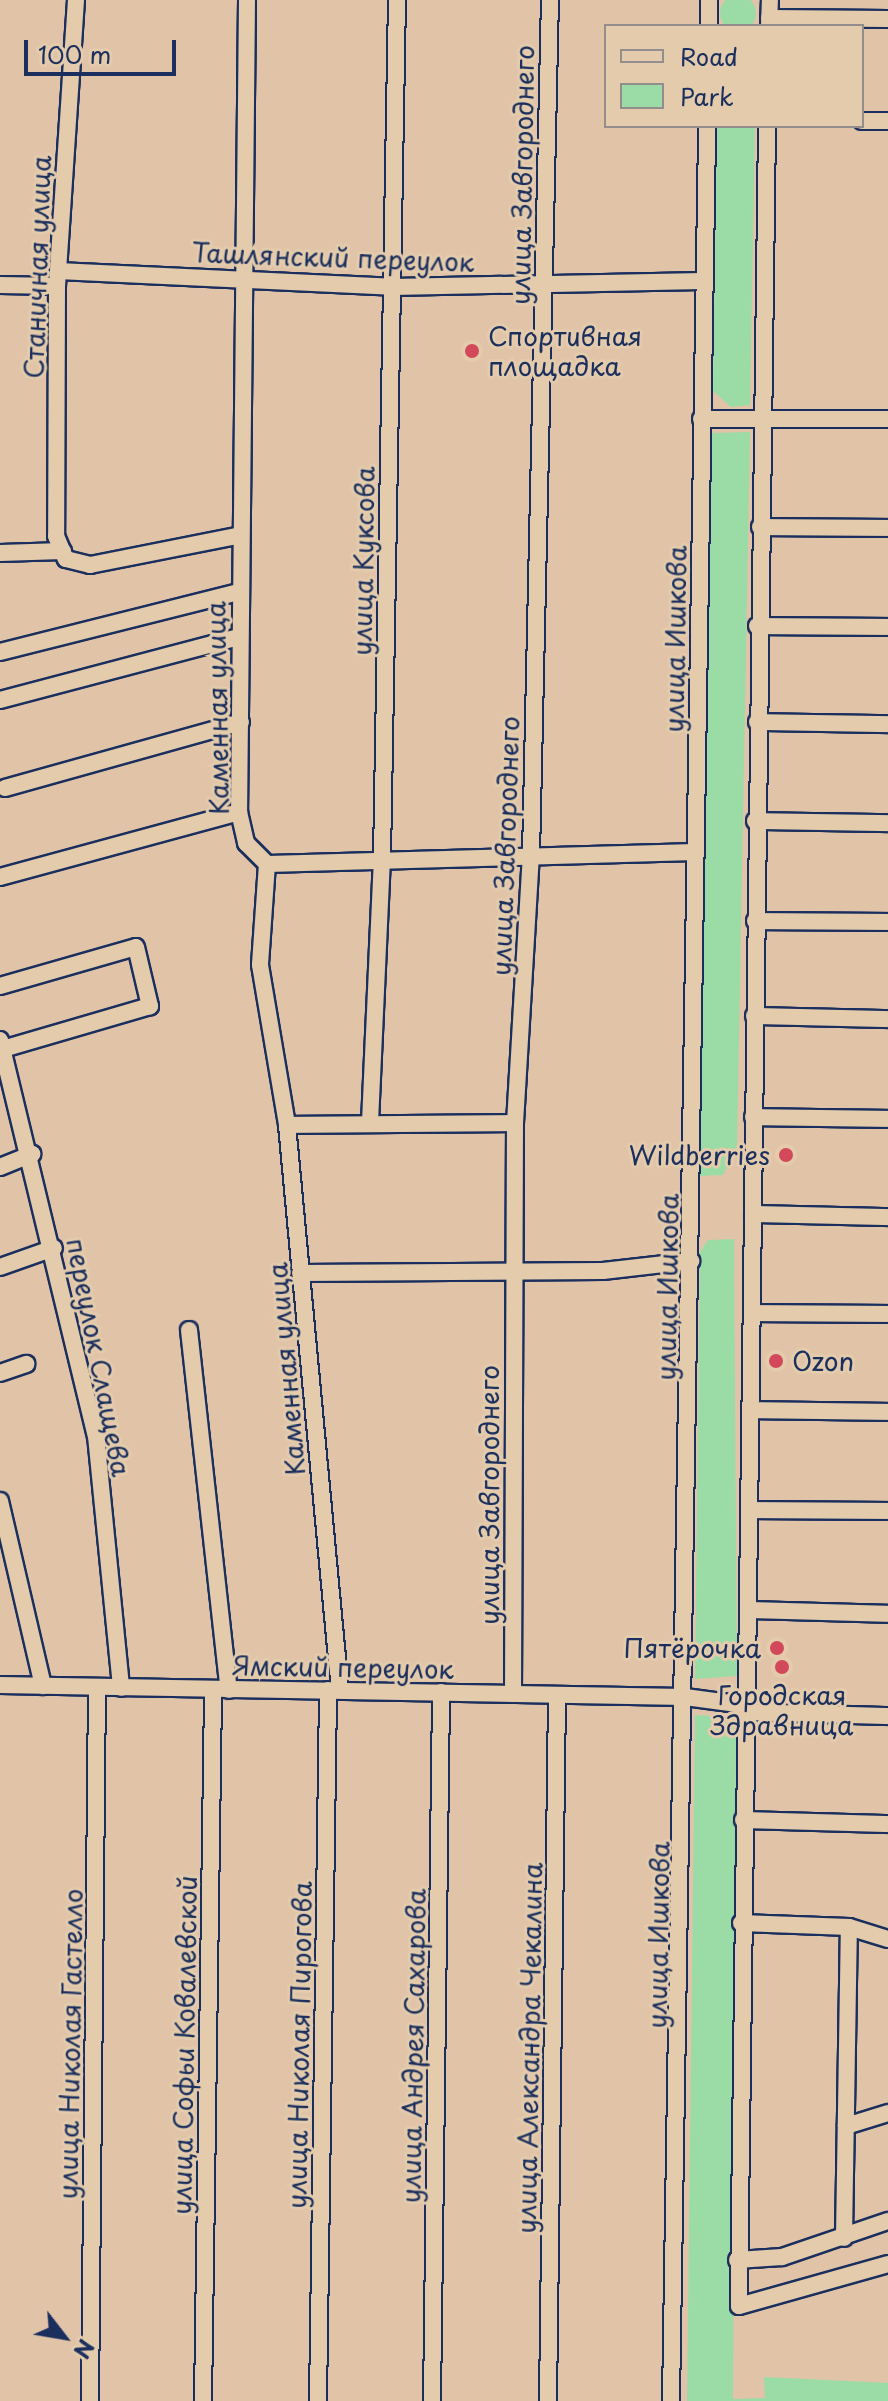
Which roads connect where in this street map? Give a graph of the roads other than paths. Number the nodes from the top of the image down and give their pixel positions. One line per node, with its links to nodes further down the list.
1 (76, 0): 15 (street, Станичная улица)
2 (247, 0): 14 (street, Каменная улица)
3 (397, 0): 18 (street, улица Куксова)
4 (550, 0): 19 (street, улица Завгороднего)
5 (709, 0): 9 (street)
6 (770, 0): 8 (street)
7 (888, 19): 8 (street)
8 (769, 22)
9 (709, 24)
10 (864, 121): 11 (street)
11 (888, 121)
12 (707, 128): 16 (street, улица Ишкова)
13 (767, 128): 20 (street)
14 (243, 277): 15 (street, Ташлянский переулок); 18 (street, Ташлянский переулок); 25 (street, Каменная улица)
15 (57, 279): 17 (street, Ташлянский переулок); 26 (street, Станичная улица)
16 (703, 281): 19 (street, Ташлянский переулок); 21 (street, улица Ишкова)
17 (0, 285)
18 (392, 287): 19 (street, Ташлянский переулок); 43 (street, улица Куксова)
19 (544, 287): 42 (street, улица Завгороднего)
20 (765, 417): 21 (street); 22 (street); 23 (street)
21 (701, 419): 41 (street, улица Ишкова)
22 (888, 419)
23 (760, 527): 24 (street); 29 (street)
24 (888, 528)
25 (237, 536): 26 (street); 28 (street, Каменная улица)
26 (59, 544): 27 (street)
27 (0, 553)
28 (238, 592): 31 (street, Каменная улица); 32 (street)
29 (757, 626): 30 (street); 35 (street)
30 (888, 627)
31 (239, 637): 33 (street); 34 (street, Каменная улица)
32 (0, 652)
33 (0, 700)
34 (241, 722): 37 (street); 38 (street, Каменная улица)
35 (757, 722): 36 (street); 39 (street)
36 (888, 724)
37 (5, 788)
38 (239, 812): 44 (street, Каменная улица); 45 (street)
39 (755, 821): 40 (street); 46 (street)
40 (888, 823)
41 (696, 852): 42 (street); 62 (street, улица Ишкова)
42 (531, 855): 43 (street); 55 (street, улица Завгороднего)
43 (382, 858): 44 (street); 54 (street, улица Куксова)
44 (267, 864): 56 (street, Каменная улица)
45 (0, 877)
46 (755, 921): 47 (street); 49 (street)
47 (888, 922)
48 (0, 986): 51 (street)
49 (754, 1016): 50 (street); 52 (street)
50 (888, 1019)
51 (1, 1046): 57 (street, переулок Слащева)
52 (753, 1117): 53 (street); 59 (street)
53 (888, 1119)
54 (370, 1122): 55 (street); 56 (street)
55 (515, 1123): 65 (street, улица Завгороднего)
56 (287, 1125): 64 (street, Каменная улица)
57 (32, 1154): 58 (street); 61 (street, переулок Слащева)
58 (0, 1167)
59 (753, 1214): 60 (street); 66 (street)
60 (888, 1217)
61 (54, 1248): 63 (street); 81 (street, переулок Слащева)
62 (691, 1261): 65 (street); 87 (street, улица Ишкова)
63 (0, 1267)
64 (300, 1273): 65 (street); 83 (street, Каменная улица)
65 (513, 1273): 85 (street, улица Завгороднего)
66 (753, 1313): 67 (street); 71 (street)
67 (888, 1314)
68 (189, 1330): 82 (street)
69 (26, 1364): 70 (street)
70 (0, 1373)
71 (752, 1410): 72 (street); 74 (street)
72 (888, 1412)
73 (0, 1501): 79 (street)
74 (751, 1510): 75 (street); 76 (street)
75 (888, 1511)
76 (749, 1610): 77 (street); 88 (street)
77 (888, 1614)
78 (0, 1685): 79 (street, Ямский переулок)
79 (43, 1686): 80 (street, Ямский переулок)
80 (97, 1688): 81 (street, Ямский переулок); 101 (street, улица Николая Гастелло)
81 (121, 1688): 82 (street, Ямский переулок)
82 (221, 1690): 83 (street, Ямский переулок); 102 (street, улица Софьи Ковалевской)
83 (334, 1690): 84 (street, Ямский переулок); 103 (street, улица Николая Пирогова)
84 (441, 1692): 85 (street, Ямский переулок); 104 (street, улица Андрея Сахарова)
85 (513, 1694): 86 (street, Ямский переулок)
86 (557, 1696): 87 (street, Ямский переулок); 105 (street, улица Александра Чекалина)
87 (685, 1697): 88 (street, Ямский переулок); 106 (street, улица Ишкова)
88 (744, 1708): 89 (street, Ямский переулок); 90 (street)
89 (888, 1716)
90 (743, 1820): 91 (street); 92 (street)
91 (888, 1824)
92 (741, 1923): 93 (street); 99 (street)
93 (849, 1927): 94 (street); 96 (street)
94 (888, 1939)
95 (888, 2113): 96 (street)
96 (846, 2126): 98 (street)
97 (888, 2221): 98 (street)
98 (844, 2238): 99 (street)
99 (737, 2260): 100 (street)
100 (888, 2264)
101 (90, 2401)
102 (203, 2401)
103 (318, 2401)
104 (432, 2401)
105 (548, 2401)
106 (671, 2401)

